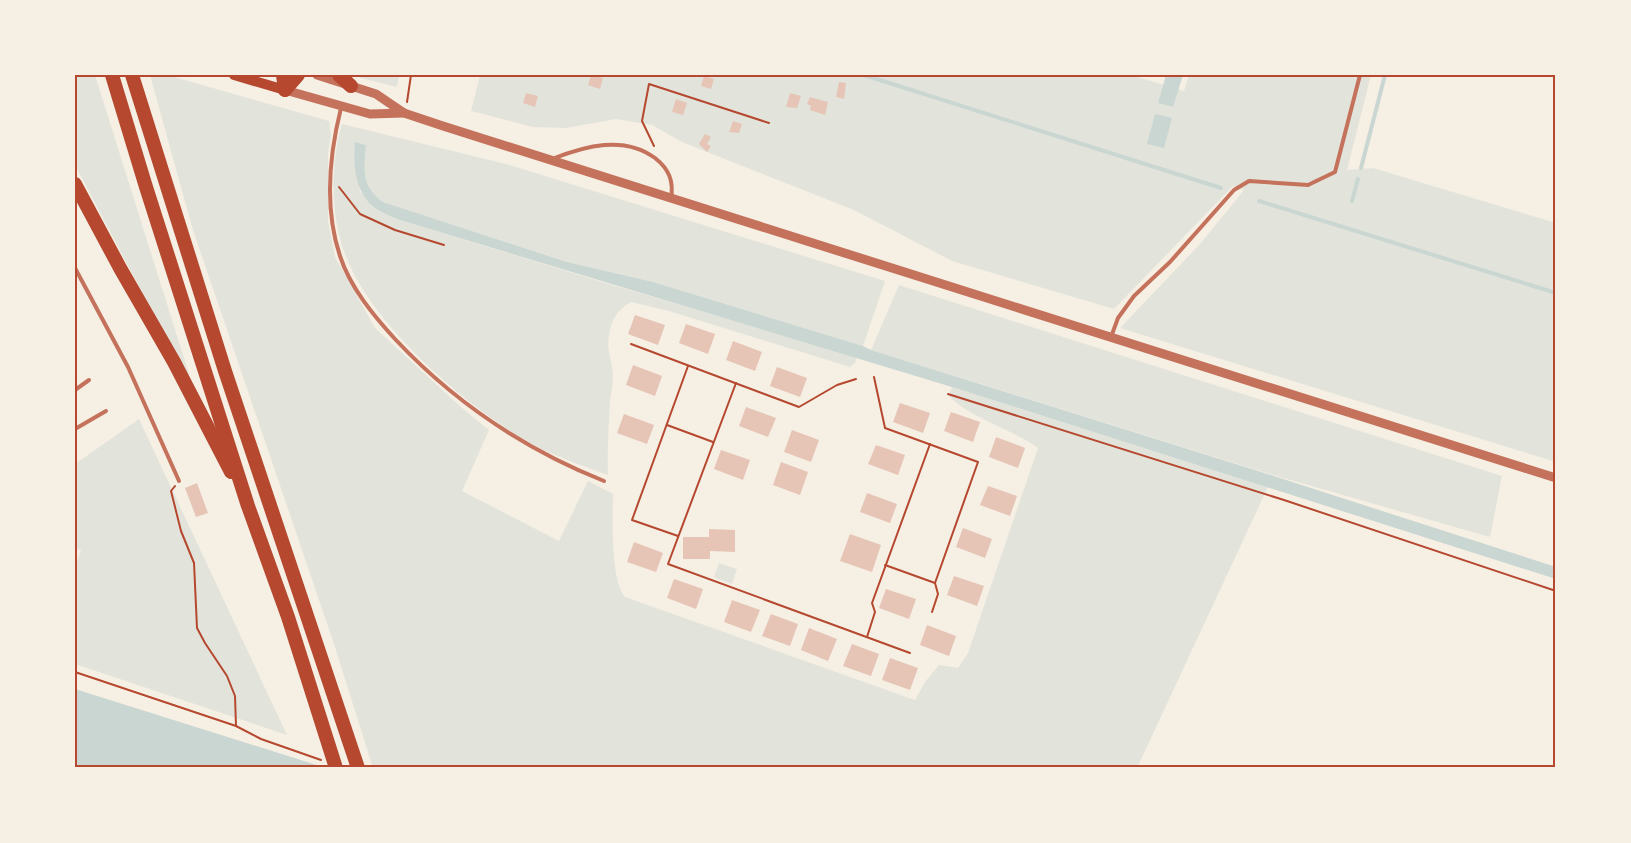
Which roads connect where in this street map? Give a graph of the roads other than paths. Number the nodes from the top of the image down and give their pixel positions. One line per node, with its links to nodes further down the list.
1 (112, 75): 25 (highway)
2 (132, 75): 27 (highway)
3 (234, 75): 10 (main road)
4 (283, 75): 10 (highway)
5 (298, 75): 10 (highway)
6 (317, 75): 9 (street)
7 (339, 75): 9 (highway)
8 (1360, 75): 17 (lane)
9 (351, 86): 12 (street)
10 (285, 90): 11 (street)
11 (341, 107): 12 (street); 24 (lane)
12 (404, 113): 13 (street)
13 (549, 160): 15 (street); 15 (lane)
14 (75, 184): 25 (highway)
15 (671, 199): 17 (street)
16 (75, 268): 23 (lane)
17 (1111, 337): 22 (street)
18 (89, 380): 19 (lane)
19 (75, 390)
20 (106, 411): 21 (lane)
21 (75, 429)
22 (1556, 478)
23 (179, 481)
24 (604, 481)
25 (248, 506): 26 (highway)
26 (331, 763)
27 (358, 767)

